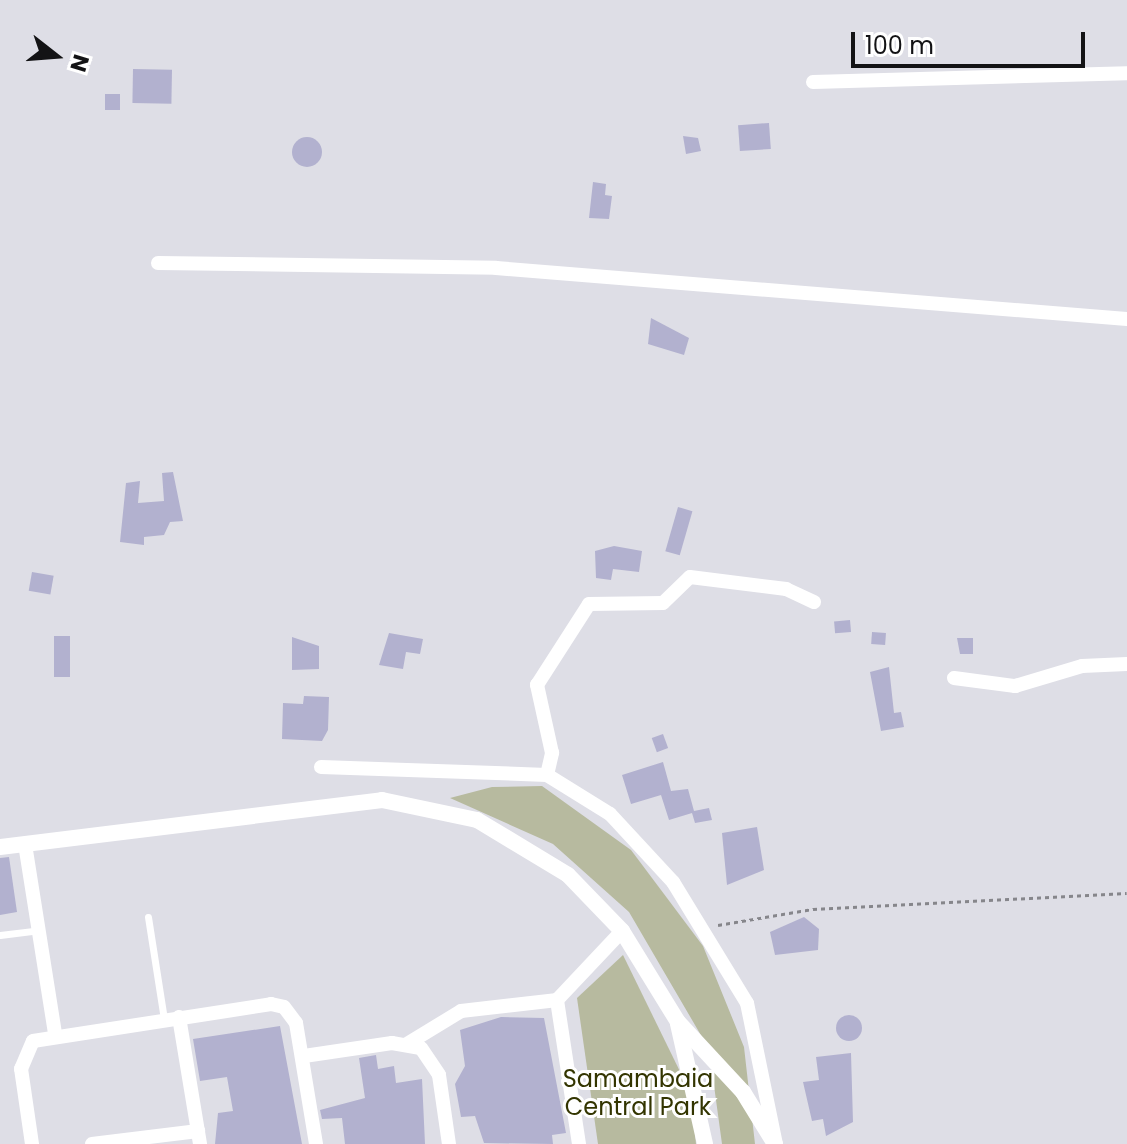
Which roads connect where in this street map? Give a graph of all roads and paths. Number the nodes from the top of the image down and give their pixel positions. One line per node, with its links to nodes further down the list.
1 (1127, 73): 2 (street)
2 (813, 82)
3 (158, 263): 4 (street)
4 (1127, 319)
5 (814, 602): 9 (street)
6 (1127, 664): 7 (street)
7 (954, 678)
8 (321, 767): 9 (street)
9 (547, 775): 15 (street)
10 (25, 844): 11 (street); 14 (street); 16 (street)
11 (0, 847)
12 (1127, 893): 15 (path)
13 (148, 917): 19 (lane)
14 (41, 930): 17 (lane); 21 (street)
15 (707, 930): 31 (street)
16 (622, 931): 18 (street); 20 (street)
17 (0, 935)
18 (557, 1000): 22 (street); 29 (street)
19 (172, 1018): 21 (street); 23 (street); 24 (street)
20 (678, 1022): 30 (street); 31 (street)
21 (55, 1033): 25 (street)
22 (407, 1044): 23 (street); 28 (street)
23 (304, 1056): 27 (street)
24 (199, 1137): 26 (street)
25 (32, 1144)
26 (92, 1144)
27 (316, 1144)
28 (449, 1144)
29 (579, 1144)
30 (705, 1144)
31 (776, 1144)

